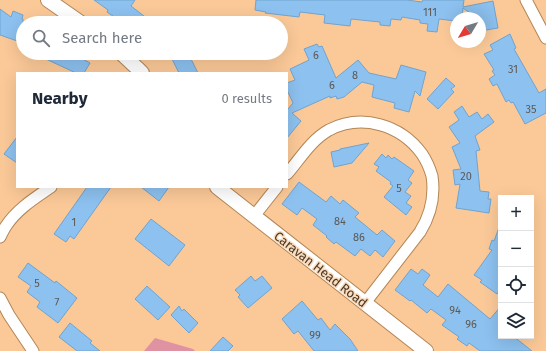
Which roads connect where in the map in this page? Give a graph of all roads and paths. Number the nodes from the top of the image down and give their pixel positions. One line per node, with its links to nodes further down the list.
1 (48, 0): 3 (street)
2 (526, 0): 4 (street)
3 (71, 16)
4 (546, 38)
5 (128, 60): 6 (street)
6 (141, 72)
7 (288, 173): 14 (street)
8 (50, 188): 12 (street)
9 (218, 188): 11 (street, Caravan Head Road)
10 (276, 188): 11 (street)
11 (254, 216): 14 (street, Caravan Head Road)
12 (0, 237)
13 (0, 298): 15 (street)
14 (365, 303): 16 (street, Caravan Head Road)
15 (33, 351)
16 (426, 351)

